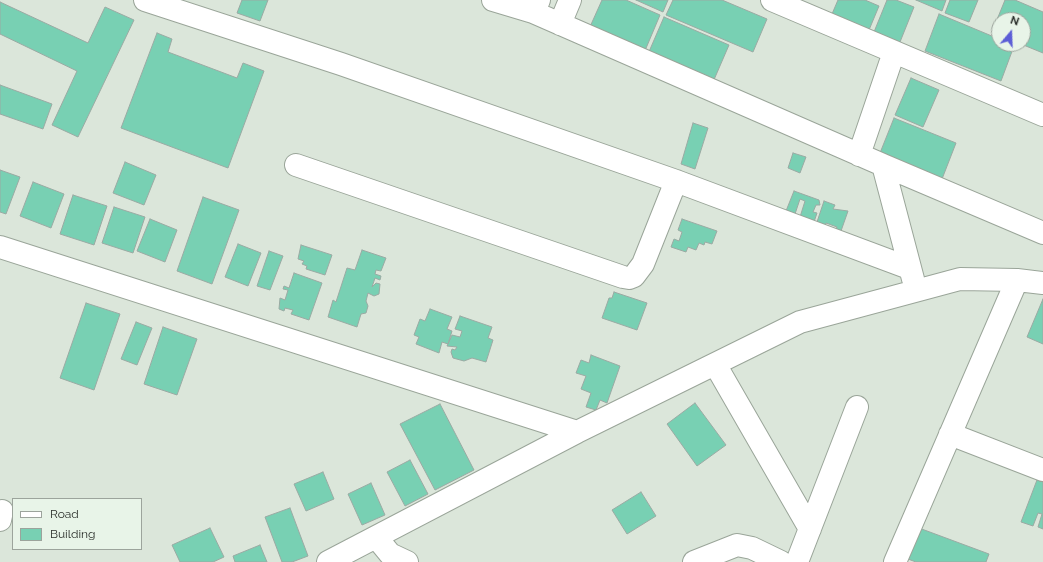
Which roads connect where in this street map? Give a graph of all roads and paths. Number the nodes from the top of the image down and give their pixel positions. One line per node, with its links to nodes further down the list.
1 (145, 0): 13 (street)
2 (492, 0): 5 (street)
3 (570, 0): 7 (street)
4 (772, 0): 6 (street)
5 (536, 6): 7 (street)
6 (814, 8): 8 (street)
7 (560, 24): 10 (street)
8 (894, 52): 9 (street); 10 (street)
9 (1043, 115)
10 (859, 155): 12 (street)
11 (296, 165): 13 (street)
12 (883, 165): 14 (street); 16 (street)
13 (676, 181): 16 (street)
14 (1043, 234)
15 (0, 247): 22 (street)
16 (909, 268): 19 (street)
17 (1017, 280): 18 (street); 19 (street); 23 (street)
18 (1043, 283)
19 (918, 290): 20 (street)
20 (715, 364): 22 (street); 25 (street)
21 (857, 407): 25 (street)
22 (577, 432): 26 (street)
23 (950, 434): 24 (street); 32 (street)
24 (1043, 470)
25 (810, 529): 31 (street)
26 (376, 537): 27 (street); 28 (street)
27 (328, 562)
28 (407, 562)
29 (694, 562): 30 (street)
30 (781, 562)
31 (797, 562)
32 (895, 562)

